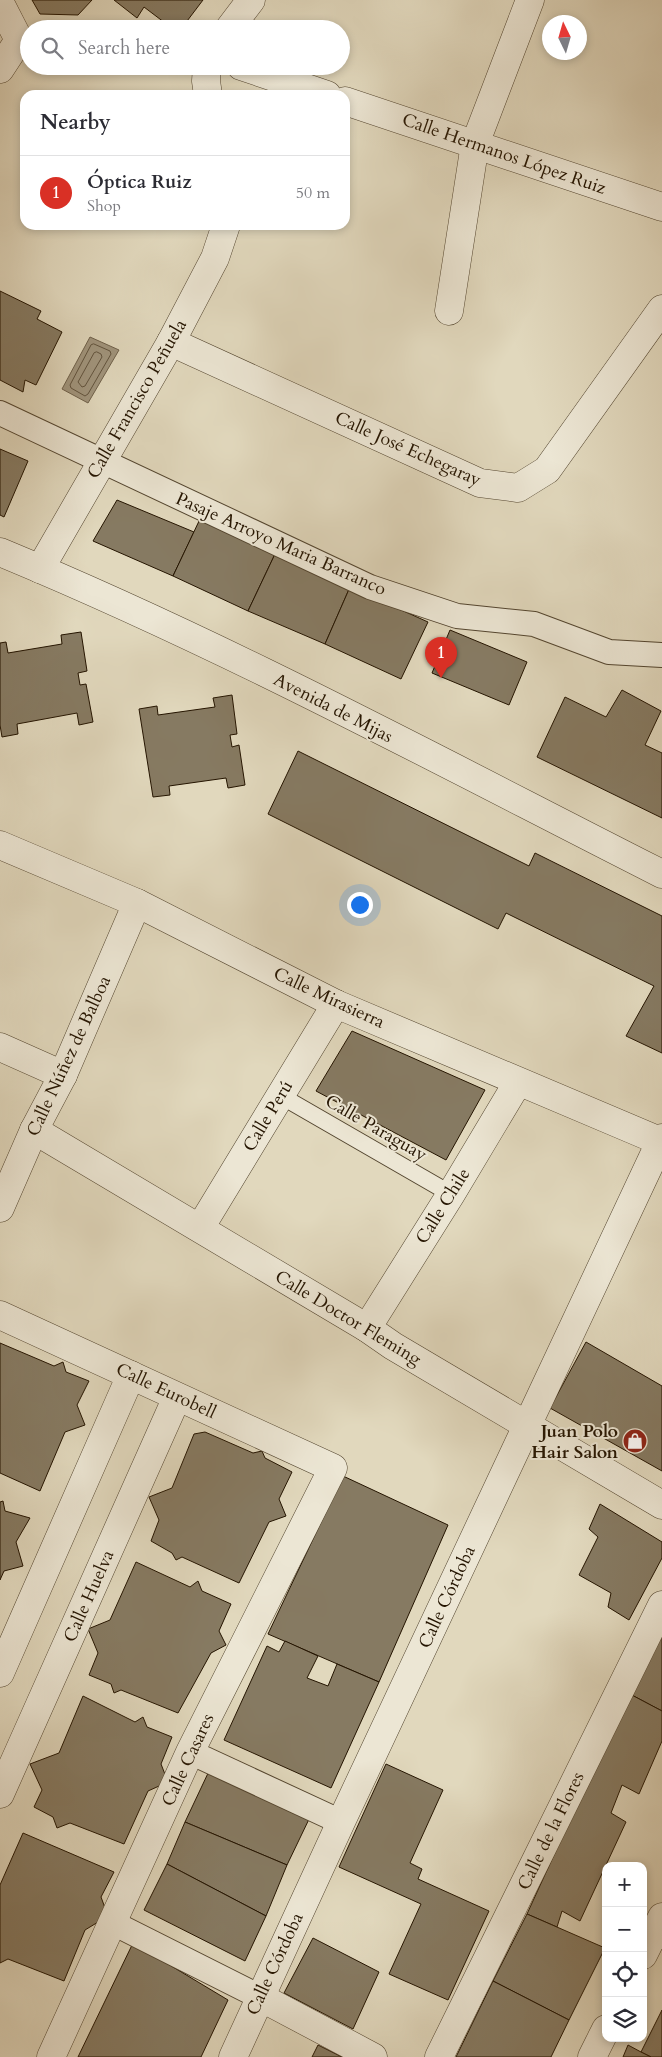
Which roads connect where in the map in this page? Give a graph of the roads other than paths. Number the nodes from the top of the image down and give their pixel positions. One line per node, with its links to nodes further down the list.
1 (251, 0): 4 (street)
2 (530, 0): 13 (street)
3 (0, 3): 5 (street)
4 (236, 20)
5 (20, 35)
6 (20, 46): 7 (street)
7 (0, 69)
8 (206, 75): 10 (street)
9 (268, 75): 11 (street)
10 (207, 90)
11 (313, 90)
12 (350, 103): 13 (street, Calle Hermanos López Ruiz)
13 (475, 144): 14 (street, Calle Hermanos López Ruiz); 17 (street)
14 (662, 207)
15 (224, 230): 18 (street, Calle Francisco Peñuela)
16 (662, 309): 18 (street, Calle José Echegaray)
17 (449, 310)
18 (171, 342): 20 (street, Calle Francisco Peñuela)
19 (0, 413): 20 (street, Pasaje Arroyo Maria Barranco)
20 (101, 462): 22 (street, Calle Francisco Peñuela); 23 (street, Pasaje Arroyo Maria Barranco)
21 (0, 552): 22 (street, Avenida de Mijas)
22 (40, 569): 25 (street, Avenida de Mijas)
23 (662, 655)
24 (0, 845): 26 (street, Calle Mirasierra)
25 (662, 874)
26 (137, 903): 27 (street, Calle Mirasierra); 29 (street, Calle Núñez de Balboa)
27 (336, 1004): 30 (street, Calle Mirasierra); 31 (street, Calle Perú)
28 (0, 1046): 29 (street)
29 (63, 1075): 32 (street, Calle Núñez de Balboa)
30 (518, 1082): 33 (street, Calle Mirasierra); 34 (street, Calle Chile)
31 (281, 1096): 34 (lane, Calle Paraguay); 36 (street, Calle Perú)
32 (34, 1130): 35 (street, Calle Núñez de Balboa); 36 (street, Calle Doctor Fleming)
33 (661, 1141): 41 (street, Calle Córdoba)
34 (451, 1194): 38 (street, Calle Chile)
35 (0, 1208)
36 (200, 1228): 38 (street, Calle Doctor Fleming)
37 (0, 1315): 39 (street, Calle Eurobell)
38 (367, 1328): 41 (street, Calle Doctor Fleming)
39 (131, 1375): 40 (street, Calle Eurobell); 45 (street)
40 (177, 1397): 42 (street, Calle Eurobell); 47 (street, Calle Huelva)
41 (528, 1426): 43 (street, Calle Doctor Fleming); 48 (street, Calle Córdoba)
42 (333, 1468): 46 (street, Calle Casares)
43 (662, 1505)
44 (662, 1605): 57 (street, Calle de la Flores)
45 (0, 1673)
46 (190, 1752): 48 (street); 50 (street, Calle Casares)
47 (0, 1794)
48 (341, 1822): 52 (street, Calle Córdoba)
49 (662, 1918): 51 (street)
50 (113, 1923): 52 (street); 54 (street, Calle Casares)
51 (645, 1952)
52 (260, 1997): 55 (street, Calle Córdoba); 56 (street)
53 (602, 2037): 58 (street)
54 (51, 2057)
55 (233, 2057)
56 (373, 2057)
57 (439, 2057)
58 (592, 2057)

